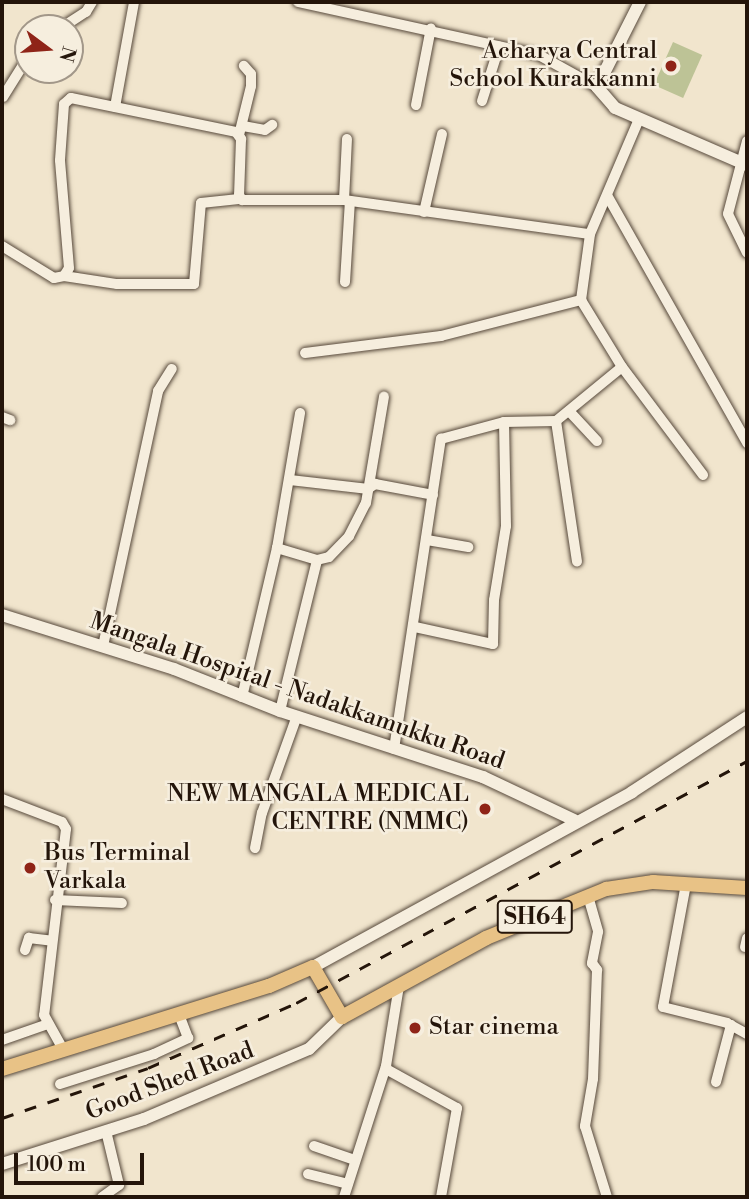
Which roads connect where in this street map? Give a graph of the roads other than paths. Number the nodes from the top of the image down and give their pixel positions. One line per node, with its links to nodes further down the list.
1 (134, 2): 12 (street)
2 (298, 2): 4 (street)
3 (640, 2): 8 (main road)
4 (431, 29): 5 (street); 11 (street)
5 (499, 47): 8 (street); 10 (street)
6 (244, 66): 15 (street)
7 (14, 79): 9 (street)
8 (597, 87): 13 (main road)
9 (3, 97)
10 (482, 101)
11 (416, 105)
12 (115, 107): 15 (street); 27 (street)
13 (639, 119): 19 (main road); 20 (street)
14 (272, 125): 15 (street)
15 (241, 130): 21 (street)
16 (442, 134): 23 (street)
17 (347, 139): 22 (street)
18 (747, 141): 19 (street)
19 (744, 163): 26 (street)
20 (608, 197): 24 (street); 39 (street)
21 (239, 198): 22 (street); 27 (street)
22 (347, 200): 23 (street); 28 (street)
23 (424, 212): 24 (street)
24 (590, 234): 29 (street)
25 (2, 246): 27 (street)
26 (747, 253)
27 (64, 276)
28 (345, 282)
29 (581, 300): 30 (street); 31 (street)
30 (305, 353)
31 (622, 367): 34 (street); 40 (street)
32 (172, 369): 51 (street)
33 (384, 397): 42 (street)
34 (569, 411): 36 (street); 38 (street)
35 (300, 413): 41 (street)
36 (556, 421): 37 (street); 48 (street)
37 (504, 422): 43 (street); 50 (street)
38 (597, 441)
39 (747, 443)
40 (703, 475)
41 (290, 480): 42 (street); 46 (street)
42 (368, 489): 43 (street); 47 (street)
43 (433, 495): 44 (street)
44 (426, 540): 45 (street); 50 (street)
45 (468, 547)
46 (278, 548): 47 (street); 52 (street)
47 (317, 560): 53 (street)
48 (577, 561)
49 (2, 615): 51 (main road, Mangala Hospital - Nadakkamukku Road)
50 (415, 627): 56 (street)
51 (103, 646): 52 (main road, Mangala Hospital - Nadakkamukku Road)
52 (242, 697): 53 (main road, Mangala Hospital - Nadakkamukku Road)
53 (280, 711): 54 (main road, Mangala Hospital - Nadakkamukku Road)
54 (297, 716): 56 (main road, Mangala Hospital - Nadakkamukku Road); 59 (street)
55 (747, 717): 58 (main road)
56 (394, 749): 58 (main road, Mangala Hospital - Nadakkamukku Road)
57 (2, 799): 63 (street)
58 (574, 820): 67 (main road)
59 (255, 848)
60 (685, 884): 61 (main road, SH64); 62 (main road, SH64); 72 (street)
61 (747, 888)
62 (588, 896): 68 (main road, SH64); 89 (street)
63 (55, 900): 64 (street); 65 (street)
64 (122, 903)
65 (52, 942): 66 (street); 71 (street)
66 (25, 950)
67 (313, 967): 69 (main road); 70 (main road)
68 (399, 986): 70 (main road, SH64); 77 (street)
69 (179, 1015): 75 (main road); 79 (street)
70 (342, 1017): 80 (main road, Good Shed Road)
71 (48, 1024): 74 (street); 75 (street)
72 (732, 1025): 73 (street); 78 (street)
73 (747, 1034)
74 (2, 1040)
75 (65, 1051): 76 (main road)
76 (2, 1069)
77 (386, 1069): 82 (street); 88 (street)
78 (716, 1082)
79 (60, 1084)
80 (106, 1131): 83 (main road, Good Shed Road); 86 (street)
81 (314, 1146): 82 (street)
82 (355, 1160): 85 (street)
83 (2, 1164)
84 (308, 1174): 85 (street)
85 (348, 1184): 87 (street)
86 (102, 1197)
87 (344, 1197)
88 (441, 1197)
89 (607, 1197)

